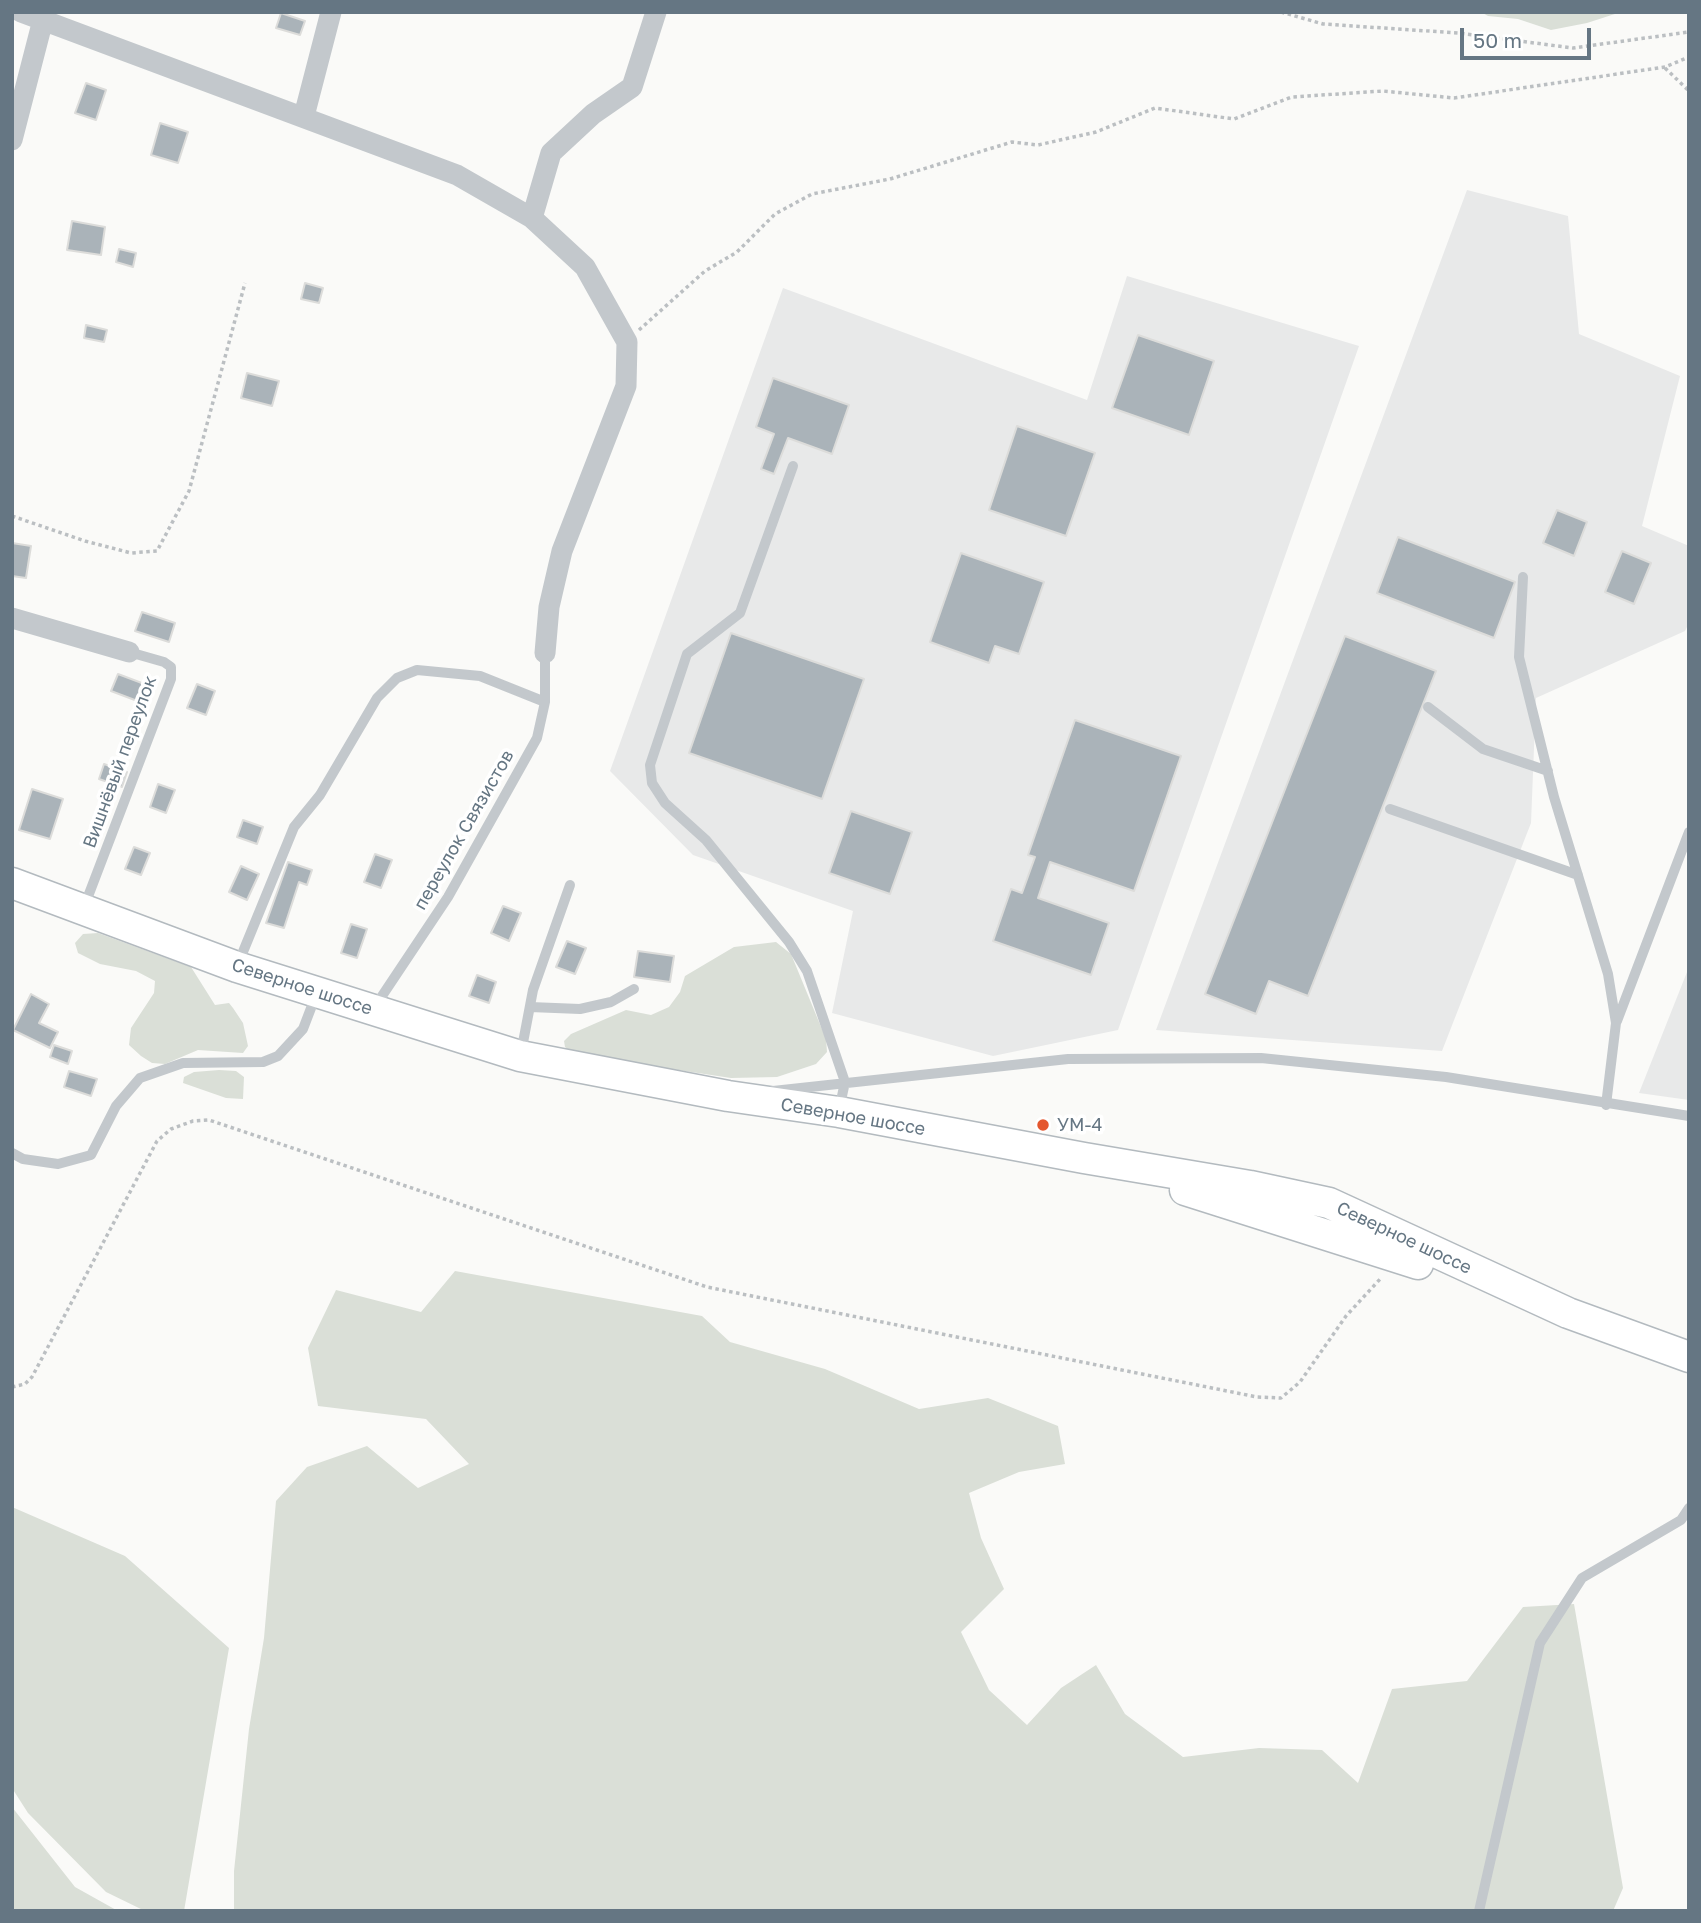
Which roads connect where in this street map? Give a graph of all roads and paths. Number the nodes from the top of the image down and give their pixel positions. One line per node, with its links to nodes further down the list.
1 (21, 12): 5 (street)
2 (331, 12): 10 (street)
3 (656, 12): 12 (street)
4 (1281, 12): 6 (path)
5 (43, 16): 10 (street); 11 (street)
6 (1689, 32)
7 (1689, 57): 8 (path)
8 (1665, 67): 9 (path); 14 (path)
9 (1689, 91)
10 (304, 116): 12 (street)
11 (12, 140)
12 (532, 218): 14 (street)
13 (245, 283): 16 (path)
14 (627, 342): 20 (street)
15 (793, 466): 39 (lane)
16 (12, 516)
17 (1523, 577): 24 (lane)
18 (12, 618): 19 (street)
19 (130, 652): 31 (lane, Вишнёвый переулок)
20 (545, 653): 21 (lane, переулок Связистов)
21 (545, 702): 32 (lane); 36 (lane, переулок Связистов)
22 (1429, 707): 24 (lane)
23 (1689, 725): 25 (path)
24 (1548, 771): 28 (lane)
25 (1689, 777)
26 (1390, 809): 28 (lane)
27 (1689, 832): 37 (lane)
28 (1578, 875): 37 (lane)
29 (12, 883): 31 (main road, Северное шоссе)
30 (570, 886): 35 (lane)
31 (83, 910): 32 (main road, Северное шоссе)
32 (237, 967): 34 (main road, Северное шоссе)
33 (634, 989): 35 (lane)
34 (318, 992): 36 (main road, Северное шоссе); 44 (lane)
35 (530, 1007): 38 (lane)
36 (372, 1010): 38 (main road, Северное шоссе)
37 (1616, 1023): 41 (lane)
38 (520, 1056): 40 (main road, Северное шоссе)
39 (845, 1082): 40 (lane); 41 (lane); 42 (lane)
40 (728, 1096): 42 (main road, Северное шоссе)
41 (1606, 1105): 43 (lane)
42 (839, 1112): 45 (main road, Северное шоссе)
43 (1689, 1116)
44 (12, 1153)
45 (1084, 1158): 46 (main road); 47 (main road, Северное шоссе)
46 (1412, 1262): 47 (main road); 49 (path)
47 (1568, 1313): 48 (main road, Северное шоссе)
48 (1689, 1357)
49 (12, 1387)
50 (1689, 1508): 51 (lane)
51 (1479, 1911)

